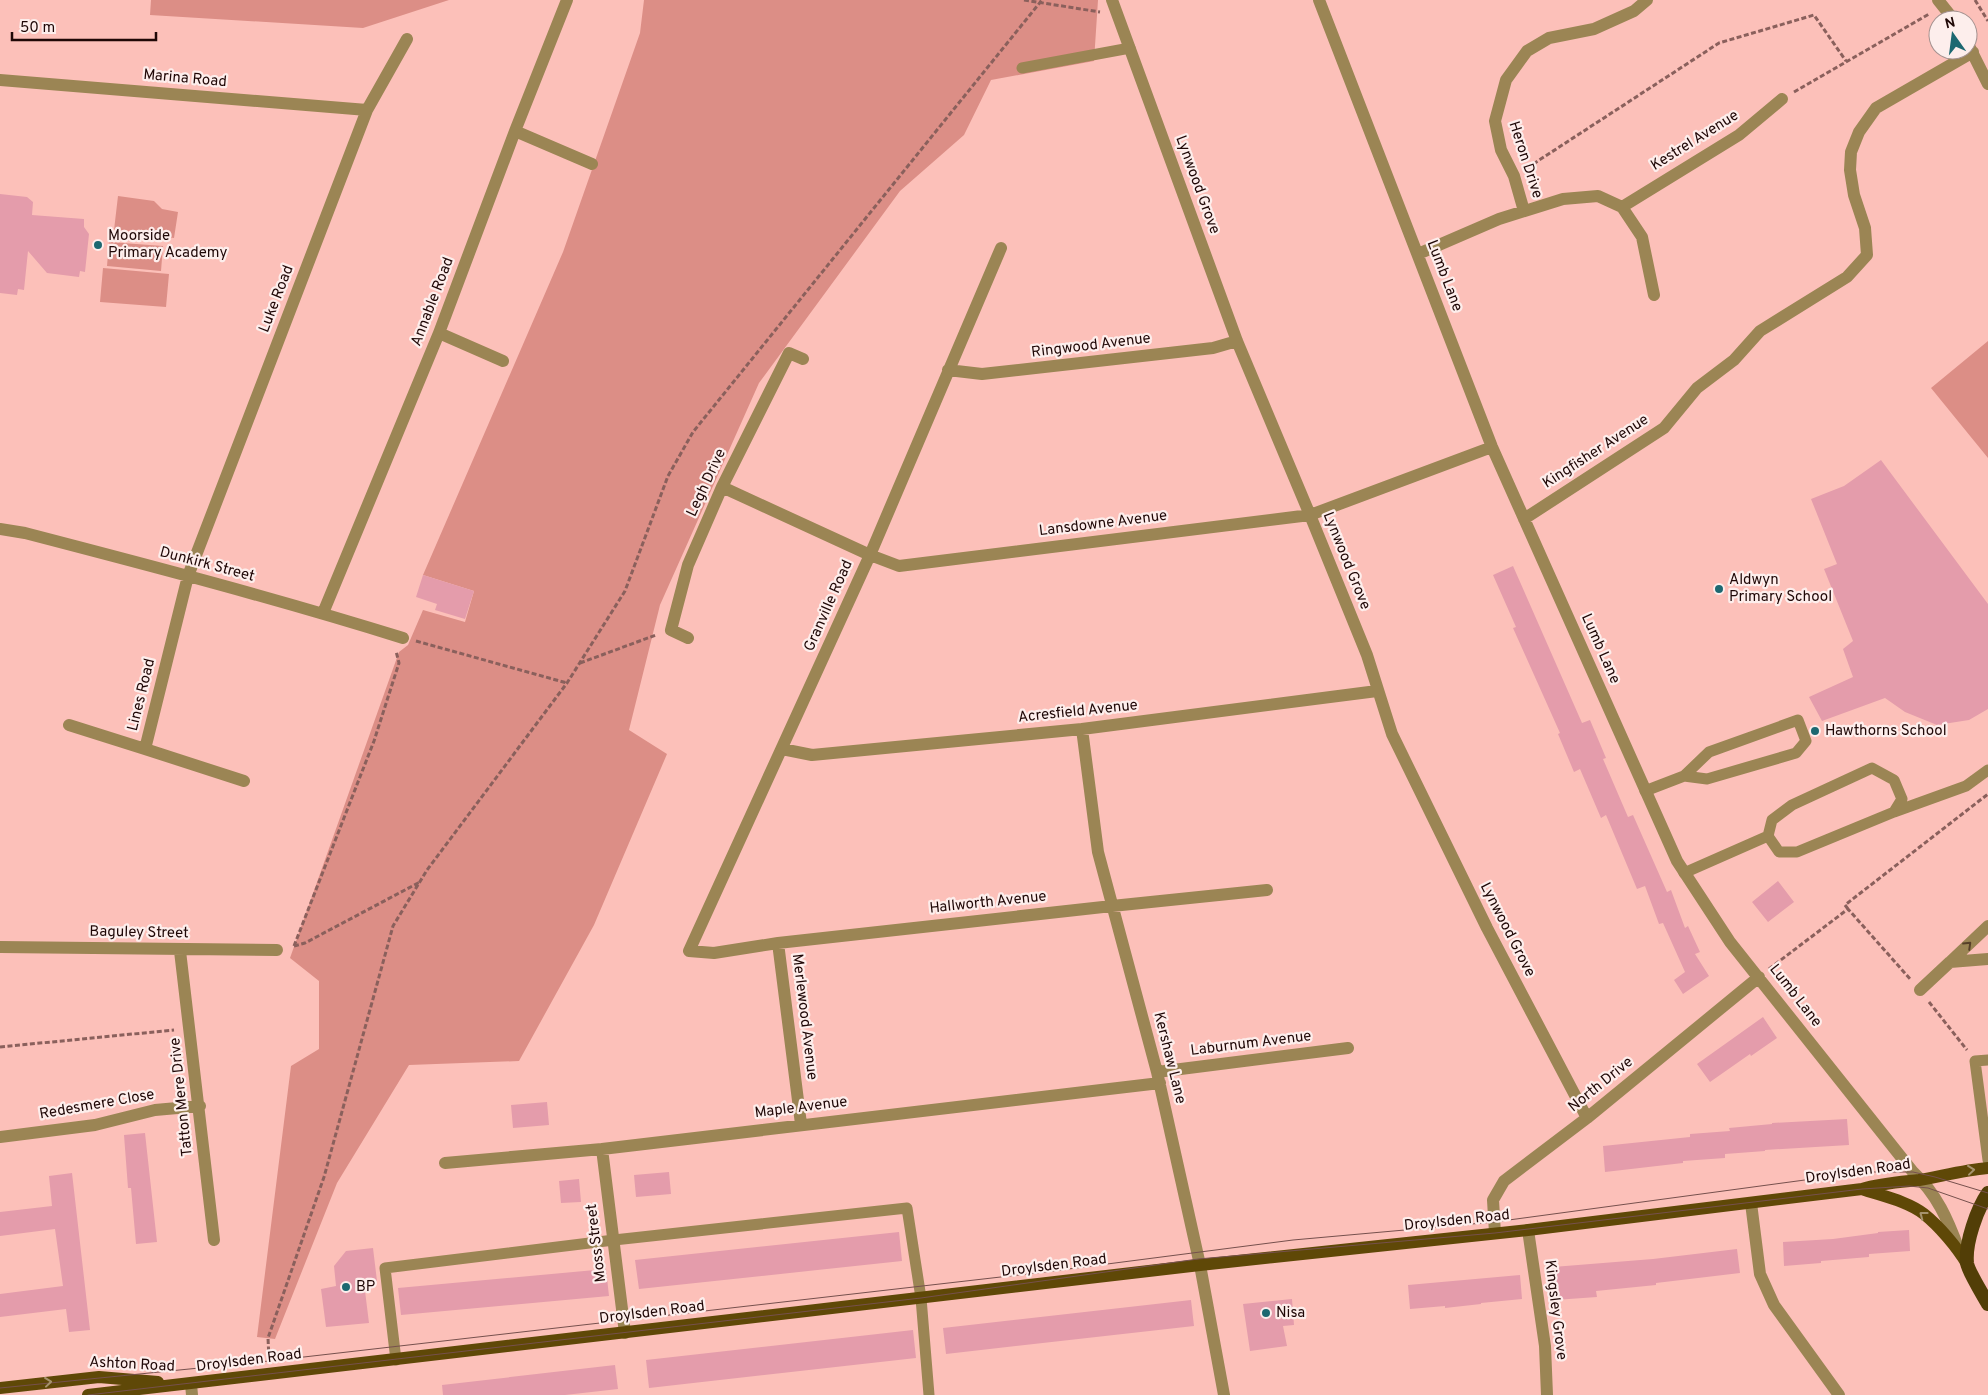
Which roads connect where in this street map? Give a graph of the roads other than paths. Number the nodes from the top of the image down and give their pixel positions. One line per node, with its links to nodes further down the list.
1 (567, 0): 14 (street, Annable Road)
2 (1112, 0): 6 (street, Lynwood Grove)
3 (1319, 0): 19 (street, Lumb Lane)
4 (1647, 0): 17 (street, Heron Drive)
5 (407, 39): 13 (street, Luke Road)
6 (1130, 48): 9 (lane); 22 (street, Lynwood Grove)
7 (1951, 60): 29 (street, Kingfisher Avenue)
8 (1976, 60): 11 (street)
9 (1022, 68)
10 (0, 80): 13 (street, Marina Road)
11 (1988, 84)
12 (1782, 99): 16 (street, Kestrel Avenue)
13 (367, 110): 32 (street, Luke Road)
14 (515, 132): 15 (street); 21 (street, Annable Road)
15 (592, 164)
16 (1622, 207): 17 (street); 20 (street)
17 (1524, 211): 19 (street)
18 (1001, 248): 25 (street, Granville Road)
19 (1418, 254): 26 (street, Lumb Lane)
20 (1654, 295)
21 (439, 333): 24 (street); 33 (street, Annable Road)
22 (1236, 342): 25 (street, Ringwood Avenue); 28 (street, Lynwood Grove)
23 (803, 359): 27 (street, Legh Drive)
24 (503, 361)
25 (948, 370): 31 (street, Granville Road)
26 (1492, 447): 28 (street, Lansdowne Avenue); 29 (street, Lumb Lane)
27 (722, 486): 31 (street, Lansdowne Avenue); 35 (street, Legh Drive)
28 (1310, 515): 31 (street, Lansdowne Avenue); 36 (street, Lynwood Grove)
29 (1524, 519): 44 (street, Lumb Lane)
30 (0, 530): 32 (street, Dunkirk Street)
31 (870, 555): 40 (street, Granville Road)
32 (188, 576): 33 (street, Dunkirk Street); 39 (street, Lines Road)
33 (323, 613): 34 (street, Dunkirk Street)
34 (403, 638)
35 (688, 638)
36 (1377, 691): 38 (street, Acresfield Avenue); 64 (street, Lynwood Grove)
37 (69, 725): 39 (street)
38 (1082, 729): 40 (street, Acresfield Avenue); 49 (street, Kershaw Lane)
39 (145, 749): 43 (street, Lines Road)
40 (782, 749): 55 (street, Granville Road)
41 (1988, 770): 45 (lane)
42 (1684, 776): 42 (lane); 44 (lane)
43 (244, 781)
44 (1645, 791): 47 (street, Lumb Lane)
45 (1894, 812): 46 (lane); 46 (lane)
46 (1768, 836): 47 (lane)
47 (1684, 873): 58 (street, Lumb Lane)
48 (1267, 890): 49 (street, Hallworth Avenue)
49 (1112, 906): 51 (street, Hallworth Avenue); 62 (street, Kershaw Lane)
50 (1988, 926): 57 (street, one-way to 50)
51 (778, 943): 55 (street, Hallworth Avenue); 65 (street, Merlewood Avenue)
52 (0, 948): 54 (street, Baguley Street)
53 (277, 950): 54 (street, Baguley Street)
54 (180, 951): 63 (street, Tatton Mere Drive)
55 (714, 953)
56 (1988, 959): 57 (street)
57 (1950, 962): 59 (street)
58 (1759, 977): 64 (street, North Drive); 71 (street, Lumb Lane)
59 (1920, 990)
60 (1348, 1048): 62 (street, Laburnum Avenue)
61 (1988, 1060): 68 (lane)
62 (1159, 1078): 65 (street, Maple Avenue); 81 (street, Kershaw Lane)
63 (200, 1106): 66 (street, Redesmere Close); 77 (street, Tatton Mere Drive)
64 (1587, 1118): 76 (street, North Drive)
65 (801, 1124): 67 (street, Maple Avenue)
66 (0, 1136)
67 (602, 1149): 69 (street, Maple Avenue); 78 (street, Moss Street)
68 (1988, 1160)
69 (445, 1163)
70 (1988, 1168): 71 (main road, Droylsden Road, one-way to 70)
71 (1921, 1180): 72 (main road, Droylsden Road); 79 (street, Lumb Lane)
72 (1862, 1188): 74 (main road, Droylsden Road); 79 (main road, Lumb Lane, one-way to 72)
73 (1988, 1193): 80 (highway)
74 (1751, 1203): 75 (main road, Droylsden Road); 92 (street)
75 (1528, 1230): 76 (main road, Droylsden Road); 91 (street, Kingsley Grove)
76 (1495, 1233): 81 (main road, Droylsden Road)
77 (214, 1240)
78 (614, 1240): 82 (lane); 84 (street, Moss Street); 85 (lane)
79 (1959, 1250): 80 (main road, Lumb Lane)
80 (1967, 1264): 83 (highway, Lumb Lane)
81 (1200, 1265): 82 (main road, Droylsden Road); 90 (street, Kershaw Lane)
82 (921, 1298): 84 (main road, Droylsden Road); 89 (lane)
83 (1988, 1304)
84 (625, 1333): 85 (main road, Droylsden Road)
85 (396, 1360): 87 (main road, Droylsden Road)
86 (0, 1388): 87 (main road, Ashton Road, one-way to 87)
87 (191, 1390): 88 (main road, Ashton Road)
88 (88, 1395)
89 (929, 1395)
90 (1224, 1395)
91 (1547, 1395)
92 (1839, 1395)

